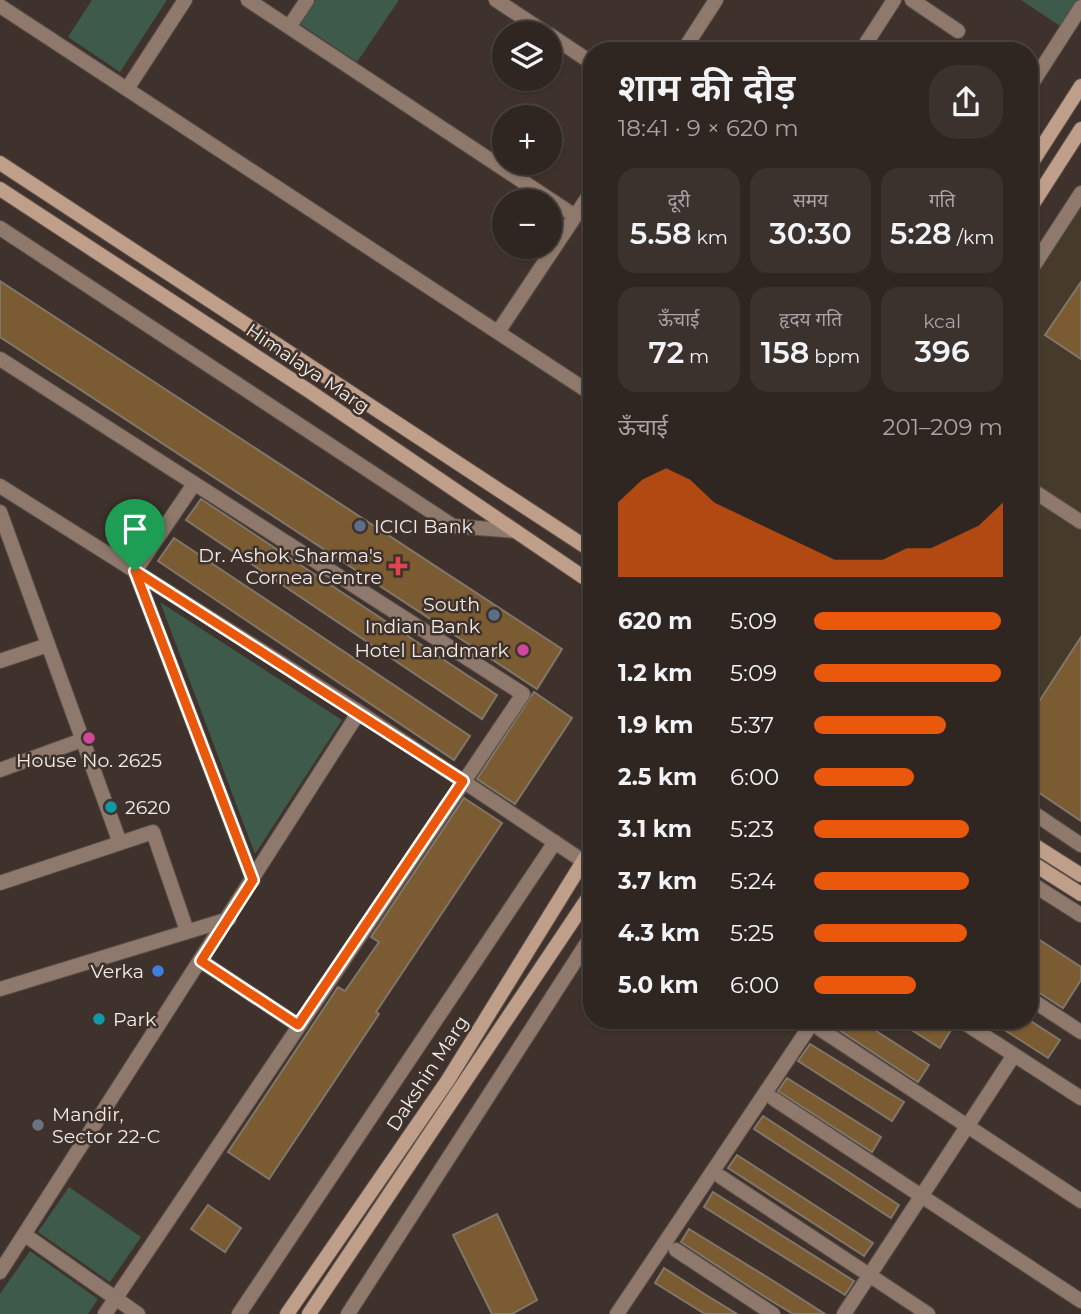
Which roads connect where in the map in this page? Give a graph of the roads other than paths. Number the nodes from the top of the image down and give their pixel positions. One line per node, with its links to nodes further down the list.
1 (185, 0): 19 (street)
2 (248, 0): 11 (street)
3 (307, 0): 11 (street)
4 (496, 0): 10 (street)
5 (716, 0): 13 (street)
6 (894, 0): 14 (street)
7 (912, 0): 12 (street)
8 (0, 6): 19 (street)
9 (1081, 7): 17 (street)
10 (528, 21)
11 (289, 27): 27 (street)
12 (958, 31)
13 (689, 42)
14 (867, 42)
15 (562, 43): 16 (street)
16 (583, 57)
17 (1038, 74)
18 (1081, 86): 21 (main road)
19 (127, 89): 30 (street)
20 (1081, 129): 25 (main road)
21 (1038, 153)
22 (0, 163): 39 (main road, Himalaya Marg)
23 (0, 189): 38 (main road, Himalaya Marg)
24 (1081, 193): 29 (street)
25 (1038, 196)
26 (583, 204): 27 (street)
27 (575, 216): 30 (street)
28 (0, 228): 38 (street)
29 (1038, 259)
30 (498, 332): 32 (street)
31 (0, 359): 33 (street)
32 (583, 388)
33 (194, 484): 41 (street); 48 (street)
34 (0, 486): 41 (street)
35 (1038, 494): 37 (street)
36 (0, 512): 40 (street)
37 (1081, 522)
38 (515, 531): 42 (main road, Himalaya Marg)
39 (583, 545)
40 (6, 549): 43 (street)
41 (135, 571): 45 (street); 57 (street)
42 (583, 576)
43 (48, 645): 44 (street); 46 (street)
44 (0, 661)
45 (359, 712): 48 (street); 57 (street)
46 (82, 740): 47 (street); 51 (street)
47 (0, 770)
48 (463, 781): 50 (street); 69 (street)
49 (1038, 816): 52 (street)
50 (555, 842): 54 (street); 89 (street)
51 (120, 843): 58 (street); 64 (street)
52 (1081, 845)
53 (1038, 848): 56 (main road)
54 (583, 860): 90 (main road, Dakshin Marg)
55 (1038, 867): 60 (main road)
56 (1081, 876)
57 (253, 880): 63 (street)
58 (0, 883)
59 (1038, 888): 62 (street)
60 (1081, 894)
61 (583, 905): 91 (main road, Dakshin Marg)
62 (1081, 915)
63 (229, 919): 64 (street); 66 (street)
64 (187, 931): 67 (street)
65 (583, 949): 92 (street)
66 (201, 961): 69 (street); 81 (street)
67 (0, 989)
68 (1038, 1004): 73 (street)
69 (298, 1025): 85 (street)
70 (814, 1029): 93 (street)
71 (823, 1029): 77 (street)
72 (974, 1029): 74 (street)
73 (1081, 1032)
74 (1014, 1055): 75 (street); 77 (street)
75 (1081, 1098)
76 (774, 1099): 79 (street)
77 (968, 1126): 79 (street); 80 (street)
78 (721, 1177): 84 (street)
79 (922, 1195): 84 (street); 86 (street)
80 (1081, 1201)
81 (24, 1235): 83 (street); 85 (street)
82 (676, 1250): 94 (street)
83 (1, 1271)
84 (869, 1276): 95 (street); 96 (street)
85 (115, 1298): 87 (street); 88 (street)
86 (1081, 1301)
87 (105, 1314)
88 (138, 1314)
89 (239, 1314)
90 (287, 1314)
91 (309, 1314)
92 (348, 1314)
93 (617, 1314)
94 (772, 1314)
95 (844, 1314)
96 (928, 1314)

